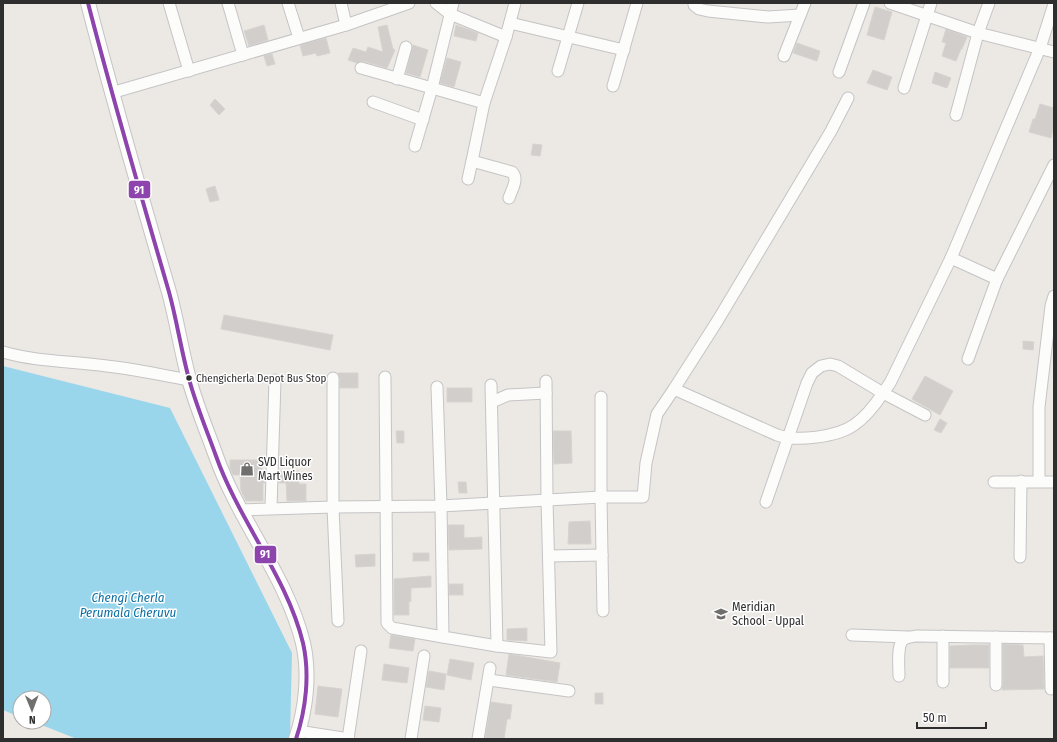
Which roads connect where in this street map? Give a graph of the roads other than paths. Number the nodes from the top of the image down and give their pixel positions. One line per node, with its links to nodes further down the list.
1 (88, 3): 42 (street)
2 (169, 3): 35 (street)
3 (228, 3): 32 (street)
4 (288, 3): 27 (street)
5 (341, 3): 23 (street)
6 (436, 3): 19 (street)
7 (453, 3): 19 (street)
8 (515, 3): 22 (street)
9 (578, 3): 25 (street)
10 (637, 3): 30 (street)
11 (694, 3): 20 (street)
12 (805, 3): 20 (street)
13 (864, 3): 37 (street)
14 (890, 3): 21 (street)
15 (931, 3): 21 (street)
16 (989, 3): 24 (street)
17 (404, 4): 23 (street)
18 (1054, 4): 29 (street)
19 (450, 14): 26 (street); 40 (street)
20 (800, 15): 33 (street)
21 (927, 16): 24 (street); 41 (street)
22 (510, 23): 25 (street); 26 (street)
23 (346, 25): 27 (street)
24 (978, 33): 29 (street); 46 (street)
25 (567, 36): 30 (street); 36 (street)
26 (506, 37): 45 (street)
27 (299, 38): 32 (street)
28 (406, 47): 38 (street)
29 (1040, 48): 31 (street); 53 (street)
30 (624, 50): 39 (street)
31 (1054, 52)
32 (243, 55): 35 (street)
33 (784, 56)
34 (361, 68): 38 (street)
35 (189, 71): 42 (street)
36 (558, 71)
37 (839, 72)
38 (397, 79): 40 (street)
39 (613, 86)
40 (432, 88): 45 (street); 47 (street)
41 (904, 88)
42 (111, 93): 60 (street)
43 (848, 98): 65 (street)
44 (373, 102): 47 (street)
45 (484, 103): 49 (street)
46 (956, 115)
47 (423, 120): 48 (street)
48 (415, 146)
49 (472, 161): 51 (street); 52 (street)
50 (1054, 165): 54 (street)
51 (468, 179)
52 (509, 198)
53 (951, 258): 54 (street); 67 (street)
54 (997, 279): 57 (street)
55 (1054, 296): 73 (street)
56 (3, 352): 60 (street)
57 (968, 359)
58 (385, 377): 80 (street)
59 (333, 378): 82 (street)
60 (189, 380): 84 (street)
61 (275, 380): 83 (street)
62 (546, 381): 66 (street)
63 (491, 385): 69 (street)
64 (437, 387): 81 (street)
65 (674, 389): 71 (street); 76 (street)
66 (546, 393): 69 (street); 77 (street)
67 (883, 393): 70 (street); 71 (street); 71 (street)
68 (601, 397): 76 (street)
69 (492, 402): 79 (street)
70 (925, 415)
71 (788, 439): 78 (street)
72 (1021, 481): 73 (street); 74 (street); 87 (street)
73 (1039, 481): 75 (street)
74 (994, 482)
75 (1054, 482)
76 (601, 497): 77 (street); 85 (street)
77 (547, 500): 79 (street); 86 (street)
78 (766, 502)
79 (495, 503): 81 (street); 96 (street)
80 (386, 506): 81 (street); 82 (street); 92 (street)
81 (441, 506): 92 (street)
82 (333, 507): 83 (street); 89 (street)
83 (271, 508): 84 (street)
84 (240, 510): 106 (street)
85 (602, 555): 86 (street); 88 (street)
86 (549, 556): 96 (street)
87 (1020, 557)
88 (604, 611)
89 (338, 621)
90 (852, 635): 93 (street)
91 (944, 636): 93 (street); 94 (street); 102 (street)
92 (444, 637): 96 (street)
93 (908, 637): 100 (street)
94 (996, 637): 95 (street); 103 (street)
95 (1052, 638): 104 (street)
96 (498, 646)
97 (361, 651): 107 (street)
98 (424, 656): 108 (street)
99 (490, 668): 101 (street)
100 (900, 676)
101 (489, 680): 105 (street); 109 (street)
102 (943, 682)
103 (996, 685)
104 (1051, 689)
105 (570, 691)
106 (297, 735): 107 (street)
107 (349, 739)
108 (411, 739)
109 (478, 739)

